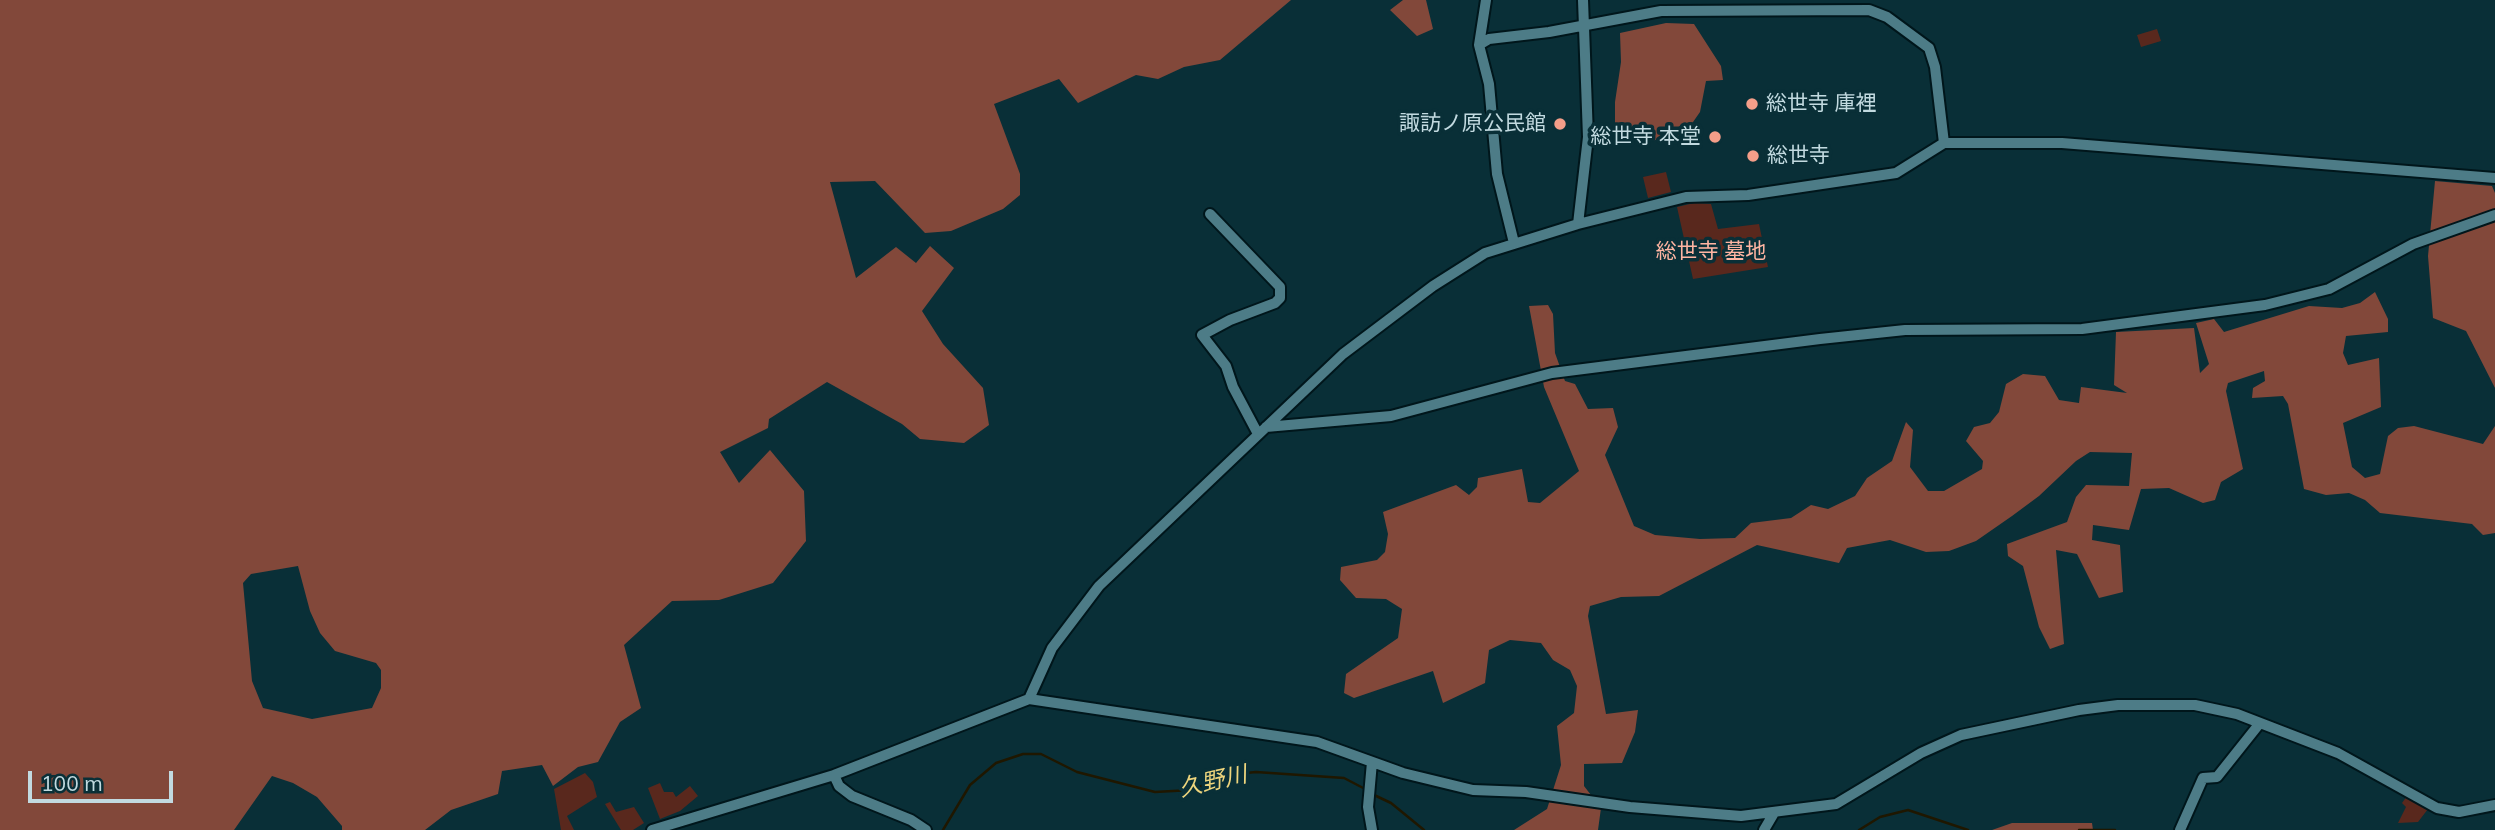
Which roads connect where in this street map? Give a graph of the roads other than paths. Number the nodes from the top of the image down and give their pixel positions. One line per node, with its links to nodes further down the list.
1 (1486, 0): 4 (street)
2 (1583, 0): 3 (street)
3 (1584, 23): 4 (street); 5 (street); 9 (street)
4 (1479, 45): 10 (street)
5 (1944, 143): 6 (street); 9 (street)
6 (2495, 178)
7 (1210, 214): 11 (street)
8 (2495, 215): 11 (street)
9 (1578, 224): 10 (street)
10 (1514, 243): 11 (street)
11 (1262, 431): 12 (street)
12 (1029, 699): 14 (street); 15 (street)
13 (2260, 723): 16 (street); 17 (street); 22 (street)
14 (1372, 762): 17 (street); 20 (street)
15 (834, 775): 18 (street); 19 (street)
16 (2495, 805)
17 (1774, 813): 21 (street)
18 (652, 830)
19 (926, 830)
20 (1372, 830)
21 (1764, 830)
22 (2180, 830)

